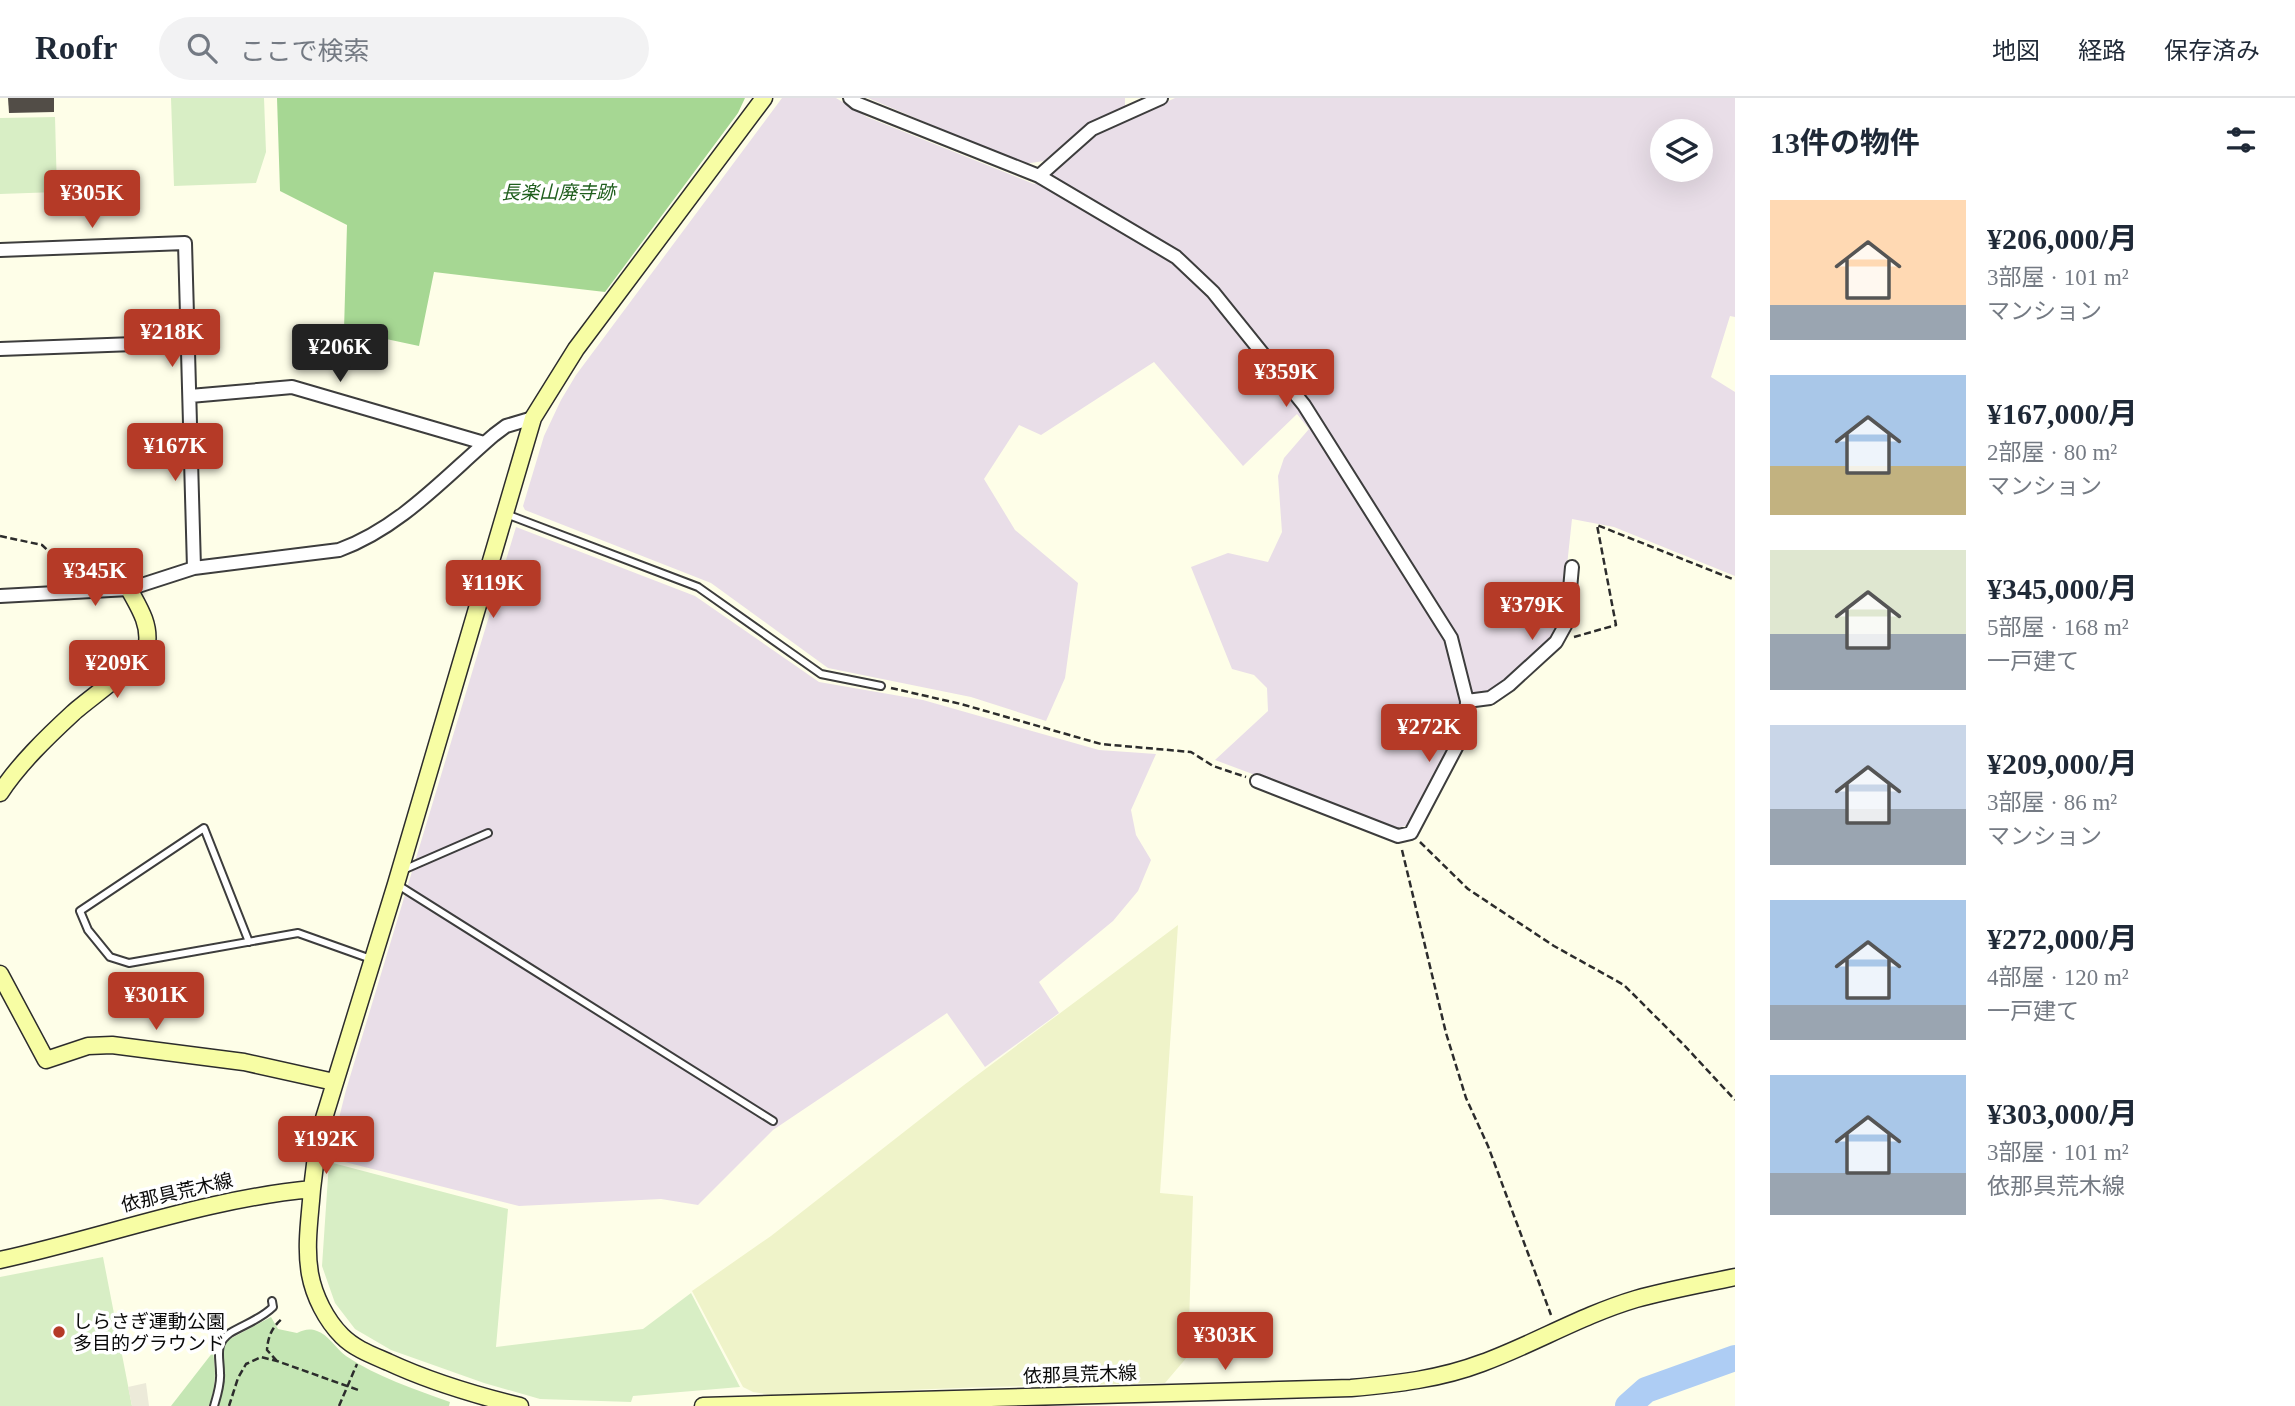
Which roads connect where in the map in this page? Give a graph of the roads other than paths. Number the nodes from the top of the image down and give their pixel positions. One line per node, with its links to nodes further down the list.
1 (764, 98): 9 (street)
2 (850, 98): 4 (street)
3 (1161, 98): 4 (street)
4 (1039, 176): 17 (street)
5 (0, 250): 6 (street)
6 (188, 342): 7 (street); 8 (street)
7 (0, 349)
8 (190, 396): 10 (street); 13 (street)
9 (533, 418): 10 (street); 11 (street)
10 (484, 443): 13 (street)
11 (505, 513): 16 (lane); 21 (street)
12 (1572, 567): 17 (street)
13 (194, 568): 14 (street)
14 (129, 589): 15 (street); 19 (street)
15 (0, 596)
16 (881, 686)
17 (1466, 701): 18 (street)
18 (1257, 781)
19 (0, 793)
20 (488, 833): 21 (lane)
21 (398, 878): 23 (street); 26 (lane)
22 (249, 942): 22 (lane); 23 (lane)
23 (373, 959): 25 (street)
24 (0, 974): 25 (street)
25 (334, 1082): 27 (street)
26 (773, 1121)
27 (312, 1189): 28 (street, 依那具荒木線); 32 (street)
28 (0, 1259)
29 (1735, 1277): 33 (street, 依那具荒木線)
30 (272, 1301): 31 (lane)
31 (214, 1406)
32 (520, 1406)
33 (703, 1406)

